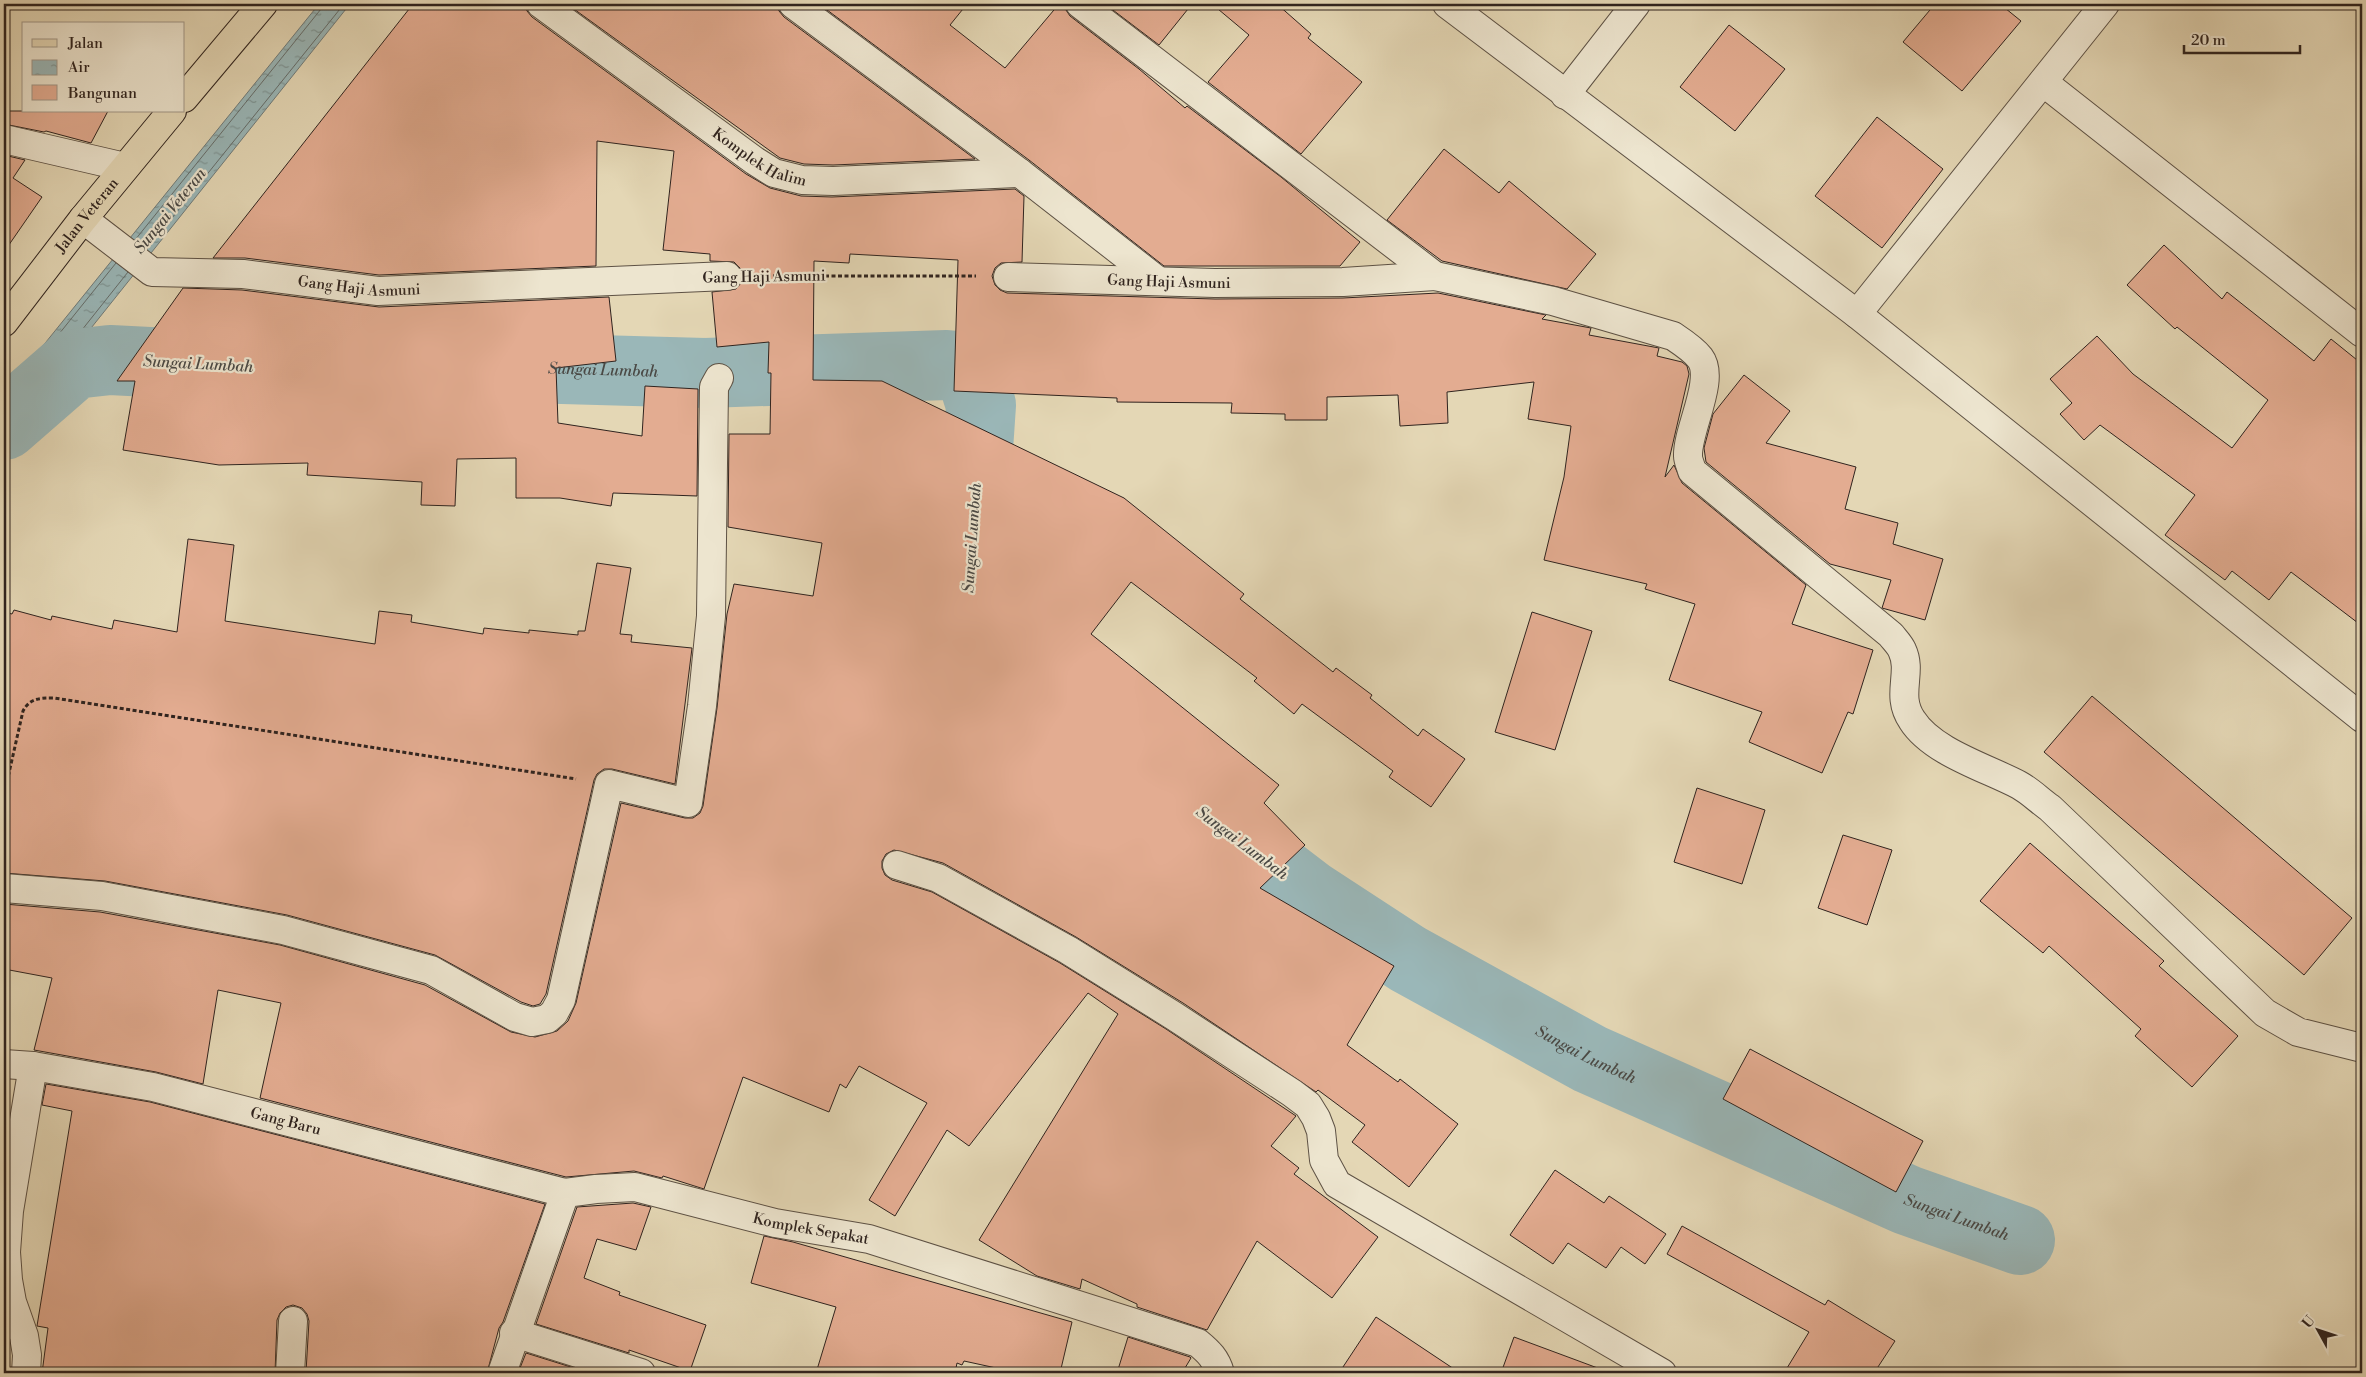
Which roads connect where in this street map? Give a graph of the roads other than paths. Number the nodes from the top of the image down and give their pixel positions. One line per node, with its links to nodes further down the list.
1 (263, 4): 10 (main road)
2 (540, 4): 14 (street, Komplek Halim)
3 (794, 4): 14 (street)
4 (1080, 4): 18 (street)
5 (1447, 4): 9 (street)
6 (1636, 4): 9 (street)
7 (2105, 4): 8 (street)
8 (2043, 82): 20 (street); 22 (street)
9 (1565, 95): 20 (street)
10 (185, 97)
11 (171, 112): 13 (main road, Jalan Veteran)
12 (4, 139): 13 (street)
13 (125, 167): 15 (main road, Jalan Veteran)
14 (1020, 173): 19 (street)
15 (83, 219): 16 (street, Gang Haji Asmuni); 21 (main road, Jalan Veteran)
16 (726, 276)
17 (1008, 276): 19 (street, Gang Haji Asmuni)
18 (1435, 276): 19 (street, Gang Haji Asmuni); 27 (street)
19 (1156, 280)
20 (1857, 314): 24 (street)
21 (4, 322)
22 (2362, 333)
23 (719, 378): 26 (street)
24 (2362, 718)
25 (897, 865): 38 (street)
26 (4, 888)
27 (2362, 1048)
28 (4, 1064): 29 (street, Gang Baru)
29 (33, 1066): 30 (street, Gang Baru); 33 (street)
30 (565, 1193): 32 (street); 37 (street, Komplek Sepakat)
31 (293, 1321): 34 (street)
32 (514, 1333): 35 (street); 36 (street)
33 (26, 1373)
34 (290, 1373)
35 (502, 1373)
36 (641, 1373)
37 (1220, 1373)
38 (1662, 1373)

